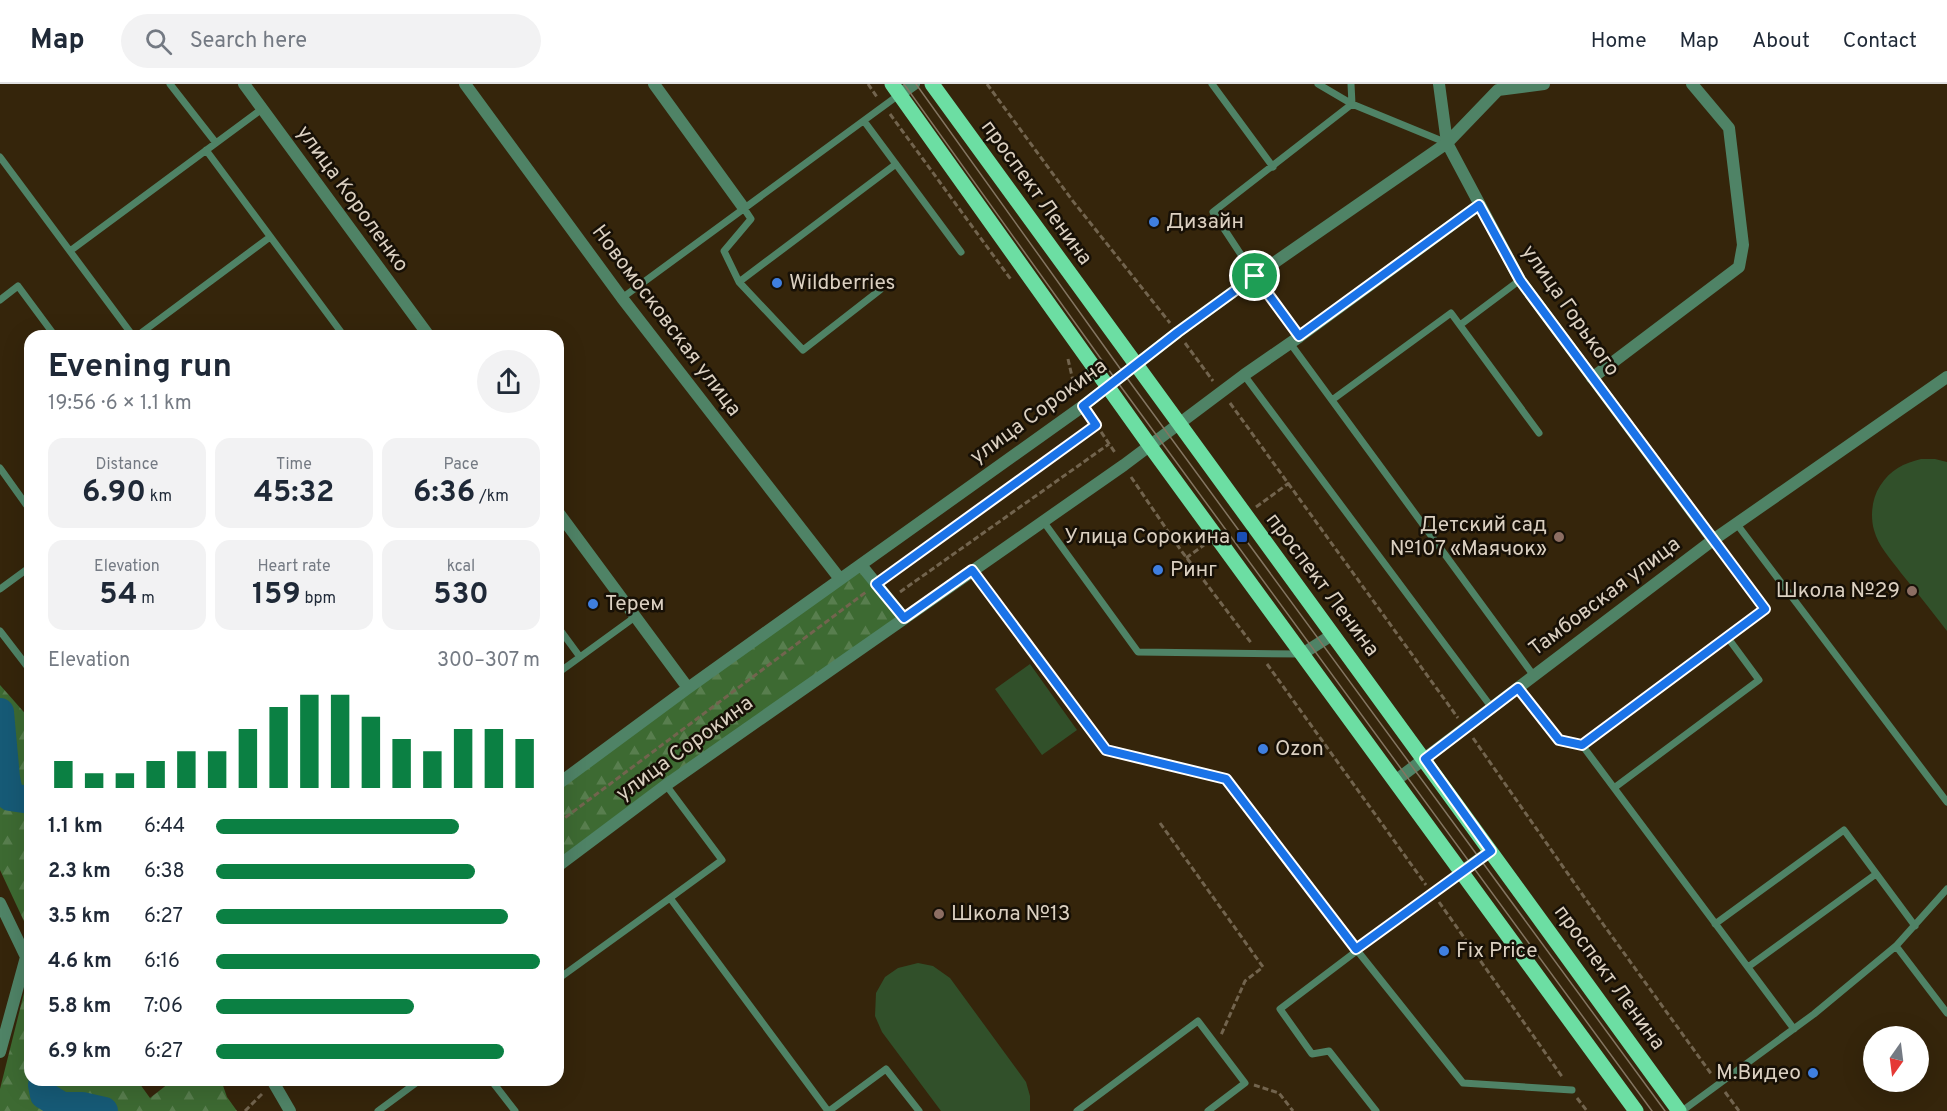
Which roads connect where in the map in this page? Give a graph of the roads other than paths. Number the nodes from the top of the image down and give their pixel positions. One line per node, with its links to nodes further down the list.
1 (170, 84): 18 (lane)
2 (244, 84): 16 (street, улица Короленко)
3 (465, 84): 33 (street, Новомосковская улица)
4 (654, 84): 25 (street)
5 (914, 84): 14 (street)
6 (932, 84): 42 (main road, проспект Ленина)
7 (1212, 84): 23 (lane)
8 (1317, 84): 15 (lane)
9 (1351, 84): 15 (lane)
10 (1439, 84): 19 (street, улица Горького)
11 (1544, 84): 13 (street, улица Сорокина)
12 (1692, 84): 45 (street)
13 (1498, 87): 19 (street, улица Сорокина)
14 (896, 89): 17 (lane); 46 (main road)
15 (1352, 104): 19 (lane); 23 (lane)
16 (262, 109): 18 (lane); 40 (street, улица Короленко)
17 (864, 121): 22 (lane); 25 (lane)
18 (216, 143): 20 (lane)
19 (1447, 143): 24 (street, улица Горького); 29 (street, улица Сорокина)
20 (206, 150): 26 (lane); 27 (lane)
21 (0, 157): 27 (lane)
22 (896, 164): 28 (lane); 31 (lane)
23 (1273, 167): 29 (lane)
24 (1479, 205): 30 (street, улица Горького); 41 (street, улица Сорокина)
25 (743, 207): 31 (lane); 33 (lane)
26 (270, 237): 38 (lane); 39 (lane)
27 (70, 251): 37 (lane)
28 (961, 252)
29 (1255, 276): 42 (street, улица Сорокина)
30 (1520, 280): 35 (lane); 45 (street, улица Горького)
31 (739, 282): 32 (lane)
32 (880, 290)
33 (622, 298): 60 (street, Новомосковская улица)
34 (0, 300): 36 (lane)
35 (1460, 325): 47 (lane); 49 (lane)
36 (51, 330)
37 (130, 330)
38 (143, 330)
39 (340, 330)
40 (425, 330)
41 (1295, 340): 43 (street, улица Сорокина); 47 (lane)
42 (1134, 366): 46 (street, улица Сорокина); 48 (main road, проспект Ленина)
43 (1244, 375): 48 (street, улица Сорокина); 75 (lane)
44 (1947, 377): 55 (street, Тамбовская улица)
45 (1592, 378): 56 (street, улица Горького)
46 (1107, 387): 50 (main road); 57 (street, улица Сорокина)
47 (1332, 400): 72 (lane)
48 (1177, 425): 50 (street, улица Сорокина); 66 (main road, проспект Ленина)
49 (1539, 433)
50 (1150, 446): 54 (street, улица Сорокина); 68 (main road)
51 (0, 468): 52 (lane)
52 (24, 502)
53 (564, 520): 62 (street)
54 (1043, 521): 58 (street, улица Сорокина); 68 (lane)
55 (1736, 523): 56 (street, Тамбовская улица); 82 (lane)
56 (1713, 540): 67 (lane); 72 (street, Тамбовская улица)
57 (861, 565): 60 (street, улица Сорокина); 63 (street)
58 (972, 570): 63 (street, улица Сорокина); 93 (lane)
59 (24, 572): 61 (lane)
60 (840, 579): 73 (street, улица Сорокина)
61 (0, 590)
62 (635, 616): 69 (lane); 73 (street)
63 (904, 618): 80 (street, улица Сорокина)
64 (0, 631): 70 (lane)
65 (564, 635): 69 (lane)
66 (1332, 635): 68 (street); 77 (main road, проспект Ленина)
67 (1728, 638): 76 (lane); 81 (lane)
68 (1302, 654): 79 (main road)
69 (580, 657): 71 (lane)
70 (24, 661)
71 (564, 669)
72 (1534, 676): 74 (street, Тамбовская улица)
73 (688, 688): 78 (street, улица Сорокина)
74 (1518, 688): 75 (street, Тамбовская улица); 76 (lane)
75 (1492, 708): 77 (street, Тамбовская улица)
76 (1582, 745): 81 (lane)
77 (1425, 759): 79 (street, Тамбовская улица); 83 (main road, проспект Ленина)
78 (564, 780)
79 (1395, 781): 85 (main road)
80 (666, 785): 84 (street, улица Сорокина); 88 (lane)
81 (1614, 788): 90 (lane)
82 (1947, 802)
83 (1491, 851): 85 (street); 114 (main road, проспект Ленина)
84 (564, 862)
85 (1461, 872): 93 (lane); 113 (main road)
86 (1876, 874): 90 (lane); 91 (lane); 96 (lane)
87 (1947, 890): 91 (lane)
88 (670, 898): 97 (lane); 108 (lane)
89 (0, 903): 94 (street)
90 (1715, 924): 96 (lane)
91 (1915, 926): 92 (lane)
92 (1896, 946): 98 (lane); 99 (lane)
93 (1356, 949): 104 (lane); 112 (lane)
94 (24, 953)
95 (24, 964): 100 (street)
96 (1748, 967): 99 (lane)
97 (564, 975)
98 (1947, 1013)
99 (1794, 1029): 114 (lane)
100 (0, 1052)
101 (277, 1086): 105 (street)
102 (412, 1086): 106 (lane)
103 (496, 1086): 107 (lane)
104 (1572, 1090)
105 (290, 1111)
106 (378, 1111)
107 (515, 1111)
108 (828, 1111): 109 (lane)
109 (919, 1111)
110 (1077, 1111): 111 (lane)
111 (1208, 1111)
112 (1376, 1111)
113 (1636, 1111)
114 (1681, 1111)

